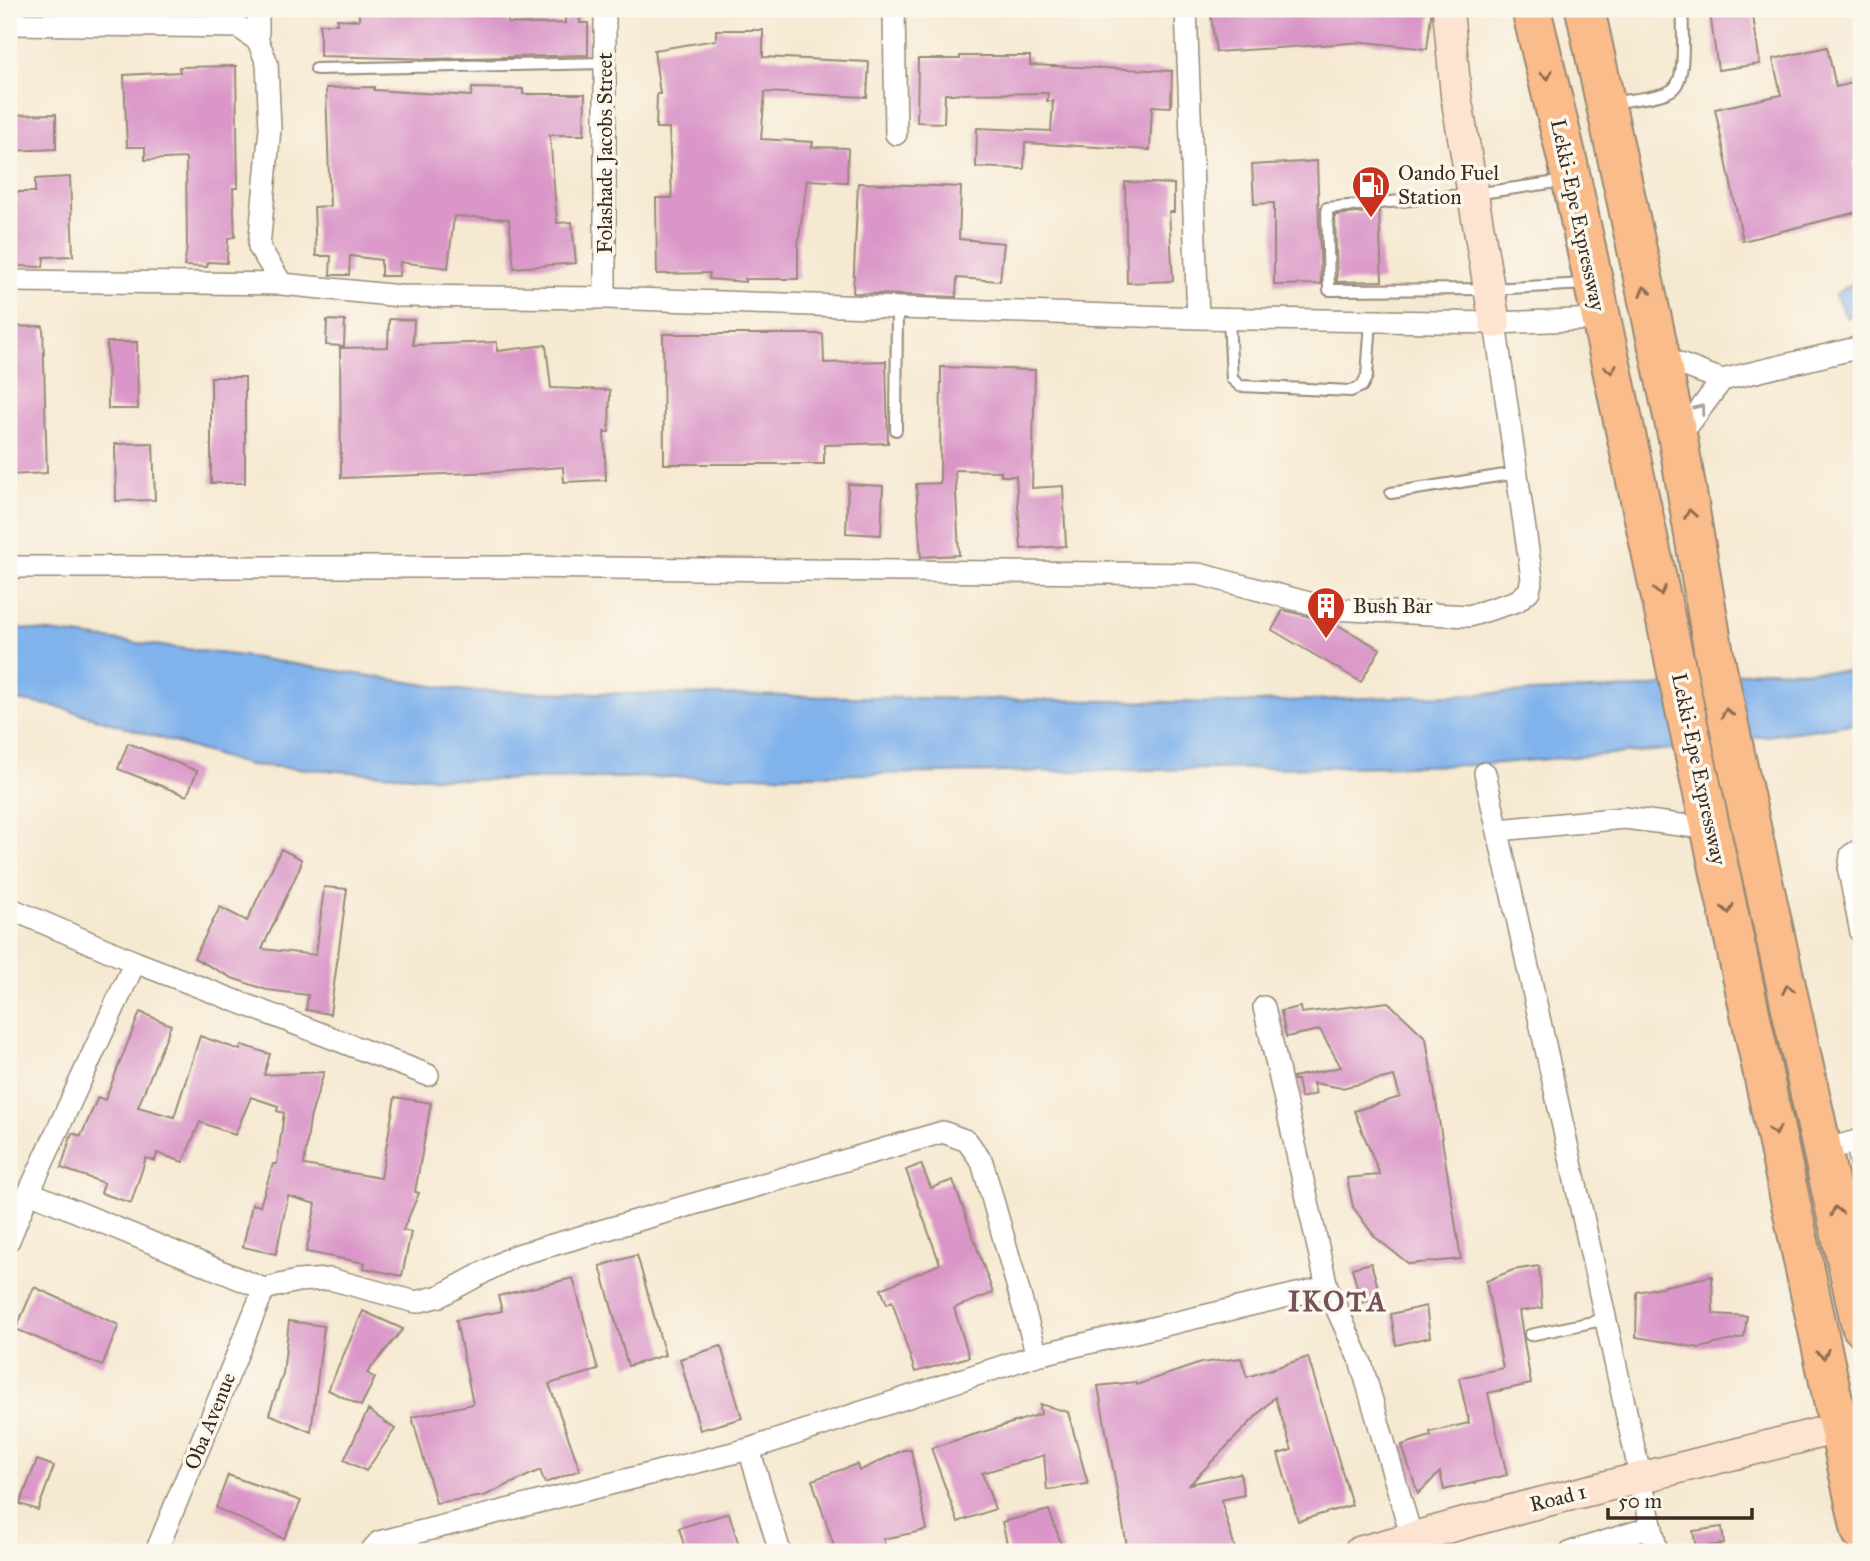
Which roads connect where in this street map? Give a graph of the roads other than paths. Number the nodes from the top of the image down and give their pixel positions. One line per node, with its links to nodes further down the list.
1 (258, 9): 10 (street)
2 (605, 9): 11 (street, Folashade Jacobs Street)
3 (894, 9): 14 (street)
4 (1186, 9): 23 (street)
5 (1448, 9): 16 (street)
6 (1531, 9): 15 (highway, Lekki-Epe Expressway, one-way to 15)
7 (1585, 9): 13 (highway, Lekki-Epe Expressway)
8 (1682, 9): 13 (lane)
9 (9, 24): 10 (street)
10 (258, 41): 18 (street)
11 (605, 63): 12 (lane); 20 (street, Folashade Jacobs Street)
12 (316, 69)
13 (1605, 104): 28 (highway, Lekki-Epe Expressway, one-way to 13)
14 (895, 134)
15 (1571, 179): 16 (lane); 21 (highway, Lekki-Epe Expressway)
16 (1474, 194): 19 (street); 19 (lane)
17 (9, 281): 18 (street)
18 (282, 284): 20 (street)
19 (1489, 289): 21 (lane); 26 (street)
20 (605, 298): 22 (street)
21 (1597, 302): 26 (street); 36 (highway, Lekki-Epe Expressway, one-way to 36)
22 (897, 308): 23 (street); 30 (lane)
23 (1198, 318): 24 (street)
24 (1229, 319): 25 (street); 25 (lane)
25 (1371, 321): 26 (street)
26 (1494, 323): 32 (street)
27 (1861, 347): 29 (street)
28 (1659, 356): 29 (street); 31 (highway, Lekki-Epe Expressway)
29 (1722, 380): 31 (street, one-way to 29)
30 (896, 430)
31 (1678, 439): 44 (highway, Lekki-Epe Expressway, one-way to 31)
32 (1517, 473): 33 (lane); 34 (street)
33 (1391, 494)
34 (9, 567)
35 (1485, 773): 37 (street)
36 (1712, 829): 37 (street); 54 (highway, Lekki-Epe Expressway, one-way to 54)
37 (1499, 830): 50 (street)
38 (1861, 849): 40 (street)
39 (9, 908): 41 (street)
40 (1861, 933)
41 (135, 962): 43 (street); 46 (street)
42 (1264, 1007): 48 (street)
43 (428, 1075)
44 (1847, 1144): 45 (street); 51 (highway, Lekki-Epe Expressway, one-way to 44)
45 (1861, 1163)
46 (29, 1192): 47 (street); 49 (street)
47 (9, 1240)
48 (1328, 1287): 53 (street); 59 (street)
49 (264, 1289): 53 (street); 60 (street, Oba Avenue)
50 (1607, 1319): 52 (lane); 56 (street)
51 (1861, 1326)
52 (1530, 1335)
53 (1037, 1355): 55 (street)
54 (1839, 1428): 56 (street, Road 1); 58 (highway, Lekki-Epe Expressway)
55 (749, 1450): 61 (street); 62 (street)
56 (1642, 1478): 57 (street); 59 (street, Road 1)
57 (1652, 1527): 64 (street); 65 (street)
58 (1861, 1531)
59 (1412, 1538): 63 (street, Road 1)
60 (156, 1552)
61 (370, 1552)
62 (780, 1552)
63 (1359, 1552)
64 (1571, 1552)
65 (1657, 1552)

